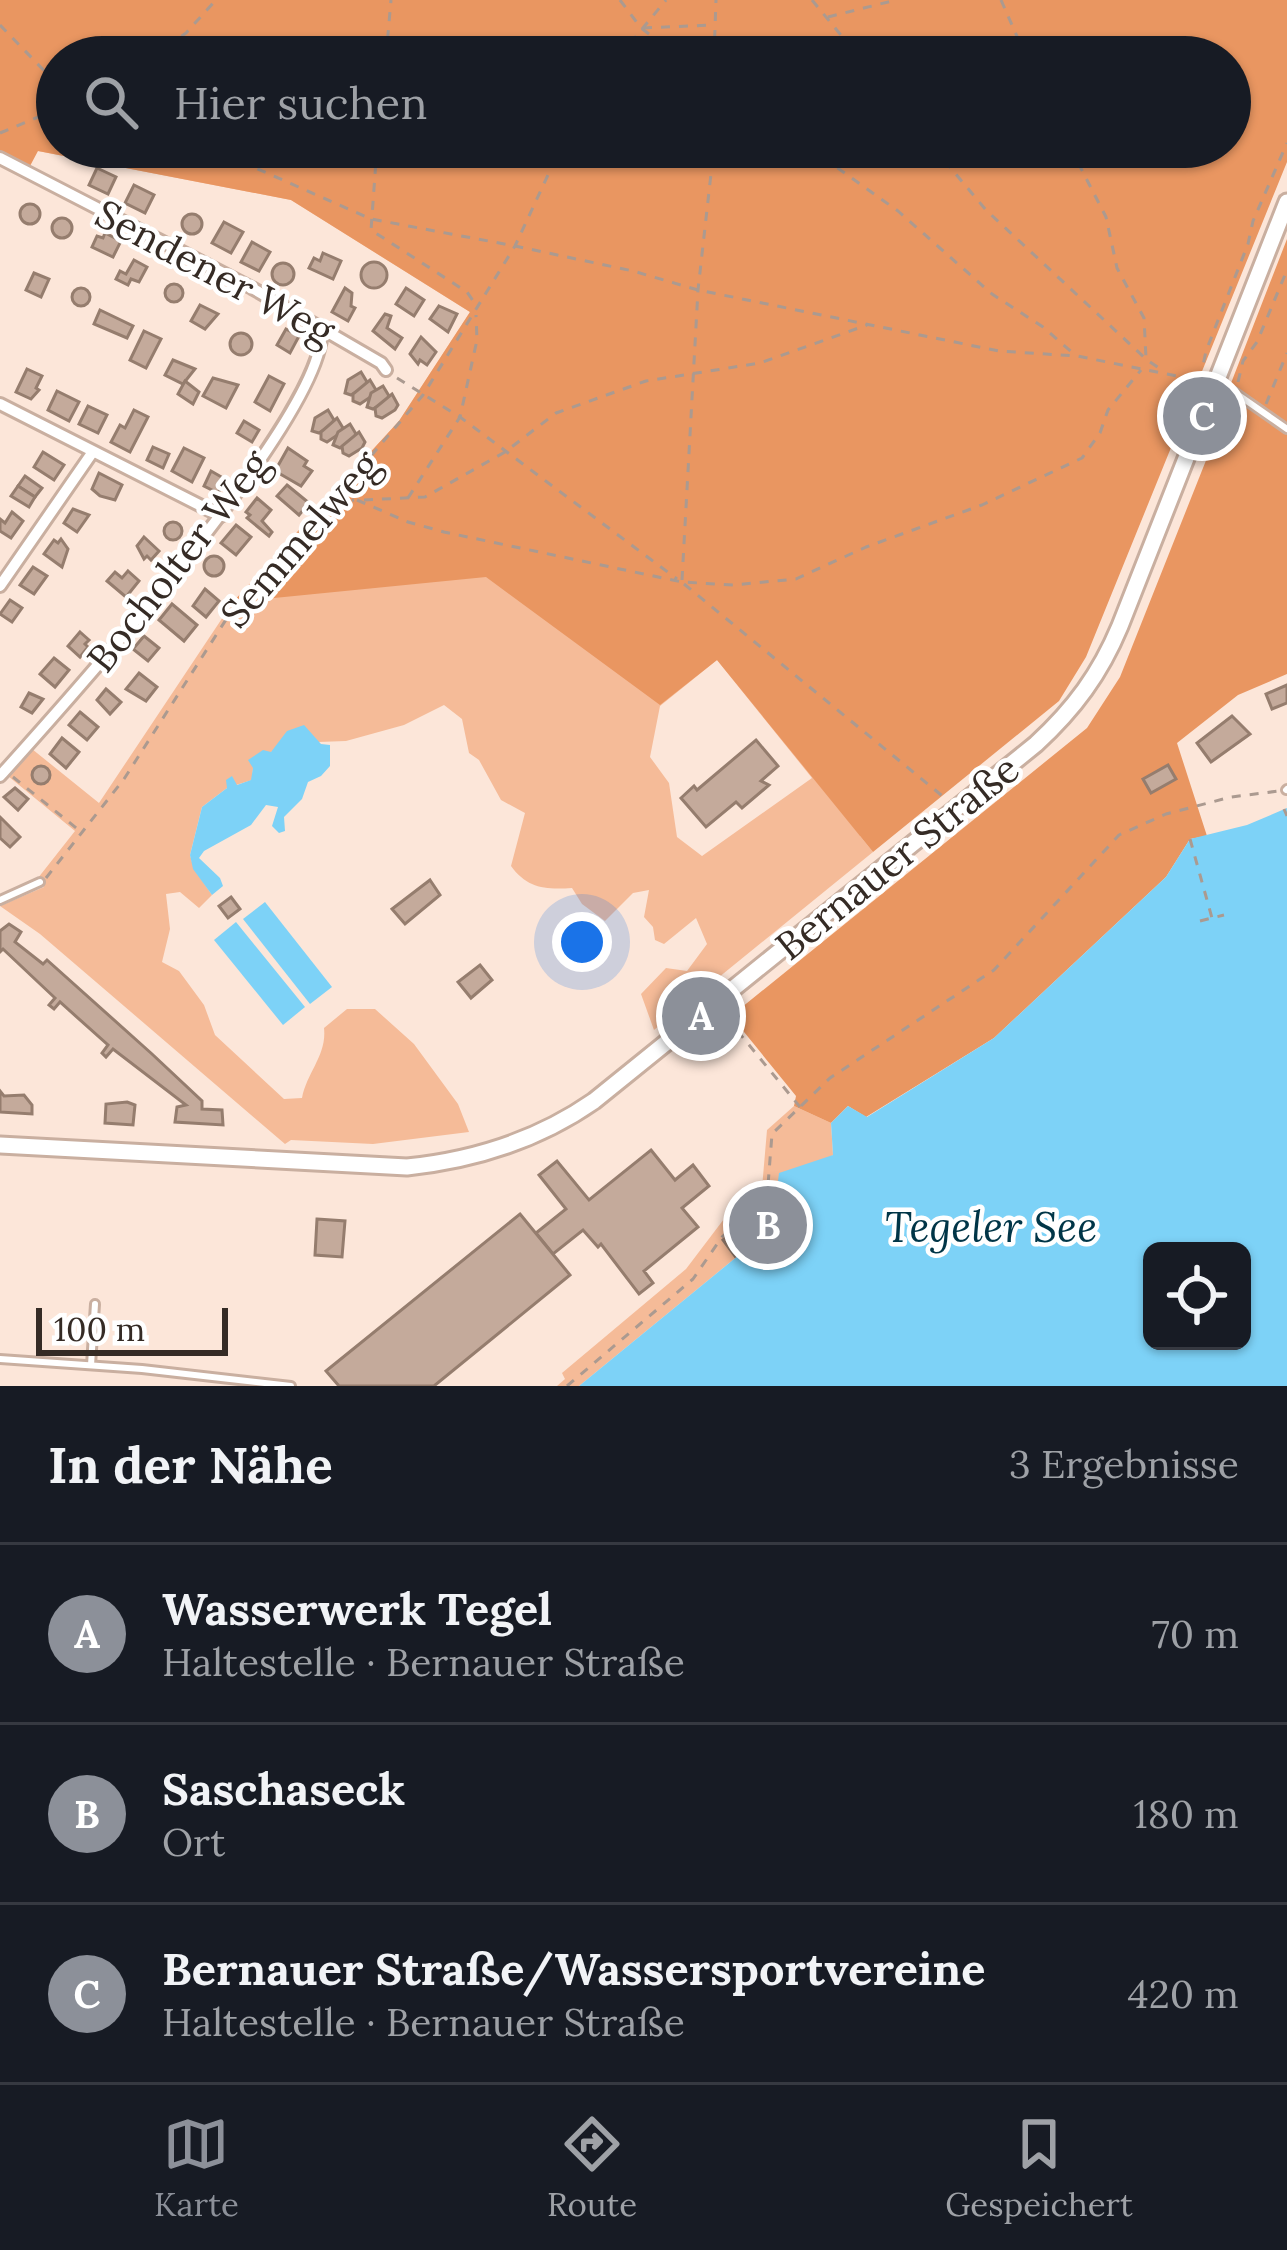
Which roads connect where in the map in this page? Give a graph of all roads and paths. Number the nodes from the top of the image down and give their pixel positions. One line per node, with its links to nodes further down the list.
1 (216, 0): 13 (path)
2 (391, 0): 14 (path)
3 (620, 0): 12 (path)
4 (666, 0): 12 (path)
5 (716, 0): 11 (path)
6 (812, 0): 9 (path)
7 (896, 0): 9 (path)
8 (1001, 0): 19 (path)
9 (826, 18): 18 (path)
10 (0, 25): 20 (path)
11 (712, 25): 12 (path); 17 (path)
12 (641, 28): 15 (path); 16 (path)
13 (182, 36)
14 (388, 36)
15 (635, 36)
16 (652, 36)
17 (713, 36)
18 (841, 36)
19 (1017, 36)
20 (36, 62)
21 (36, 118): 22 (path)
22 (0, 133)
23 (1287, 142): 47 (path)
24 (0, 158): 39 (street, Sendener Weg)
25 (256, 168): 33 (path)
26 (375, 168): 33 (path)
27 (551, 168): 34 (path, Semmelweg)
28 (712, 168): 36 (path)
29 (837, 168): 41 (path)
30 (951, 168): 42 (path)
31 (1081, 168): 42 (path)
32 (1287, 202): 47 (main road, Bernauer Straße)
33 (371, 219): 34 (path); 37 (path)
34 (515, 246): 36 (path); 37 (path, Semmelweg)
35 (1287, 270): 47 (path)
36 (698, 290): 38 (path); 46 (path)
37 (476, 304): 48 (path, Semmelweg); 51 (path)
38 (868, 325): 41 (path); 46 (path)
39 (322, 326): 43 (street, Sendener Weg); 58 (street, Bocholter Weg)
40 (1287, 353): 50 (path)
41 (1077, 356): 44 (path)
42 (1147, 360): 45 (path)
43 (386, 370): 48 (path)
44 (1142, 370): 45 (path); 59 (path)
45 (1167, 373): 47 (path)
46 (694, 374): 53 (path); 59 (path)
47 (1212, 385): 50 (lane); 75 (main road, Bernauer Straße)
48 (423, 395): 51 (path); 57 (path, Semmelweg)
49 (0, 404): 54 (street)
50 (1263, 411): 52 (lane)
51 (460, 417): 53 (path); 55 (path)
52 (1287, 429)
53 (505, 452): 55 (path); 59 (path)
54 (92, 453): 58 (street); 60 (street)
55 (408, 498): 56 (path)
56 (357, 500): 57 (path); 59 (path)
57 (332, 503): 66 (path, Semmelweg)
58 (221, 516): 61 (street, Bocholter Weg)
59 (682, 582): 64 (path)
60 (0, 586)
61 (5, 770): 66 (path)
62 (1287, 790): 74 (path)
63 (1284, 809): 65 (path)
64 (938, 812)
65 (1287, 816)
66 (82, 832): 68 (path, Semmelweg)
67 (1190, 839): 71 (path)
68 (40, 882): 69 (lane)
69 (0, 899)
70 (1224, 915): 71 (path)
71 (1212, 918): 72 (path)
72 (1200, 921)
73 (726, 1017): 74 (path)
74 (800, 1107): 80 (path)
75 (0, 1145)
76 (94, 1304): 78 (lane)
77 (0, 1359): 78 (lane)
78 (91, 1365): 79 (lane)
79 (291, 1386)
80 (567, 1386)

